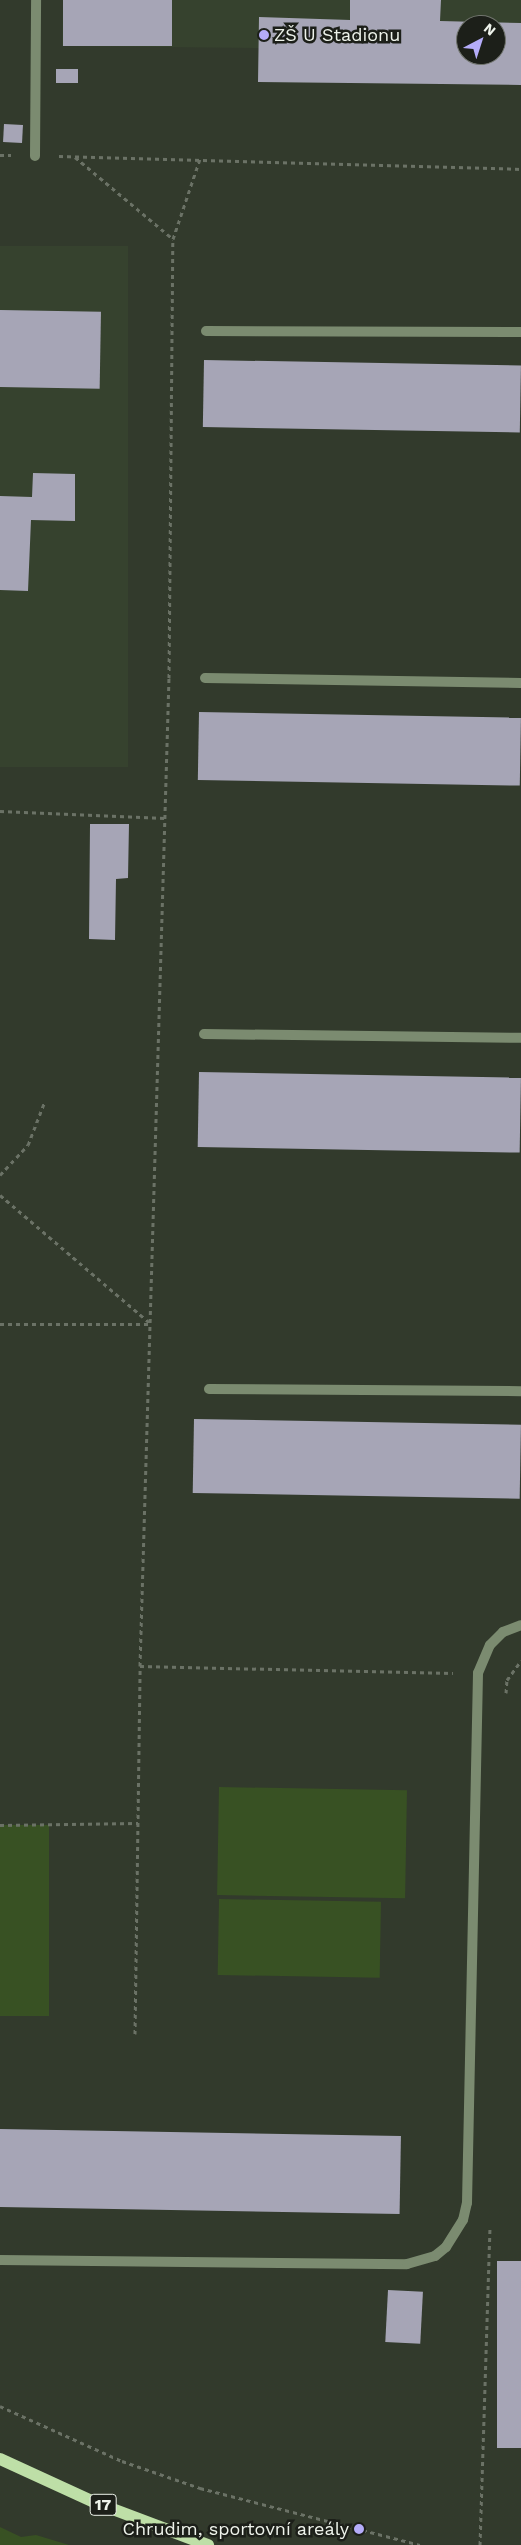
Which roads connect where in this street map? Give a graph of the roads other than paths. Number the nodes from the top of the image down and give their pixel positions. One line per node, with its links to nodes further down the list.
1 (36, 0): 2 (lane)
2 (35, 156)
3 (206, 331): 4 (lane)
4 (521, 332)
5 (205, 678): 6 (lane)
6 (521, 683)
7 (204, 1034): 8 (lane)
8 (521, 1038)
9 (209, 1389): 10 (lane)
10 (521, 1390)
11 (521, 1625): 12 (lane)
12 (0, 2260)
13 (0, 2459): 14 (main road, 17)
14 (208, 2545)

